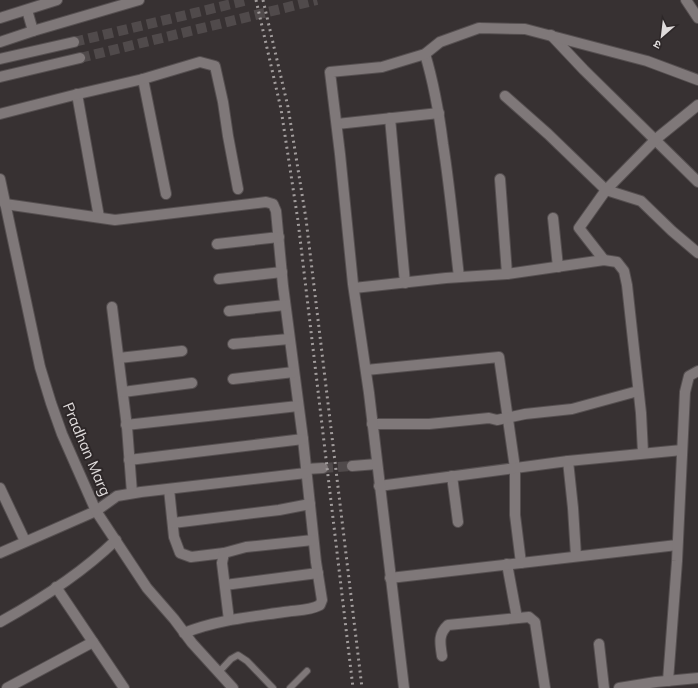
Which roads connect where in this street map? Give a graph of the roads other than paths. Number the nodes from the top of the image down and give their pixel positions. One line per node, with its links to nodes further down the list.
1 (57, 0): 4 (street)
2 (139, 0): 7 (street)
3 (686, 0): 6 (street)
4 (27, 10): 5 (street); 7 (street)
5 (0, 18)
6 (698, 18)
7 (33, 31): 9 (street)
8 (551, 35): 11 (street); 16 (street); 24 (street)
9 (0, 42)
10 (74, 42): 13 (street)
11 (425, 54): 20 (street); 23 (street)
12 (80, 58): 14 (street)
13 (0, 59)
14 (0, 78)
15 (143, 80): 17 (street); 28 (street); 30 (street)
16 (698, 80)
17 (77, 94): 21 (street); 32 (street)
18 (505, 96): 29 (street)
19 (698, 104): 24 (street)
20 (439, 113): 22 (street); 41 (street)
21 (0, 114)
22 (390, 118): 23 (street); 43 (street)
23 (337, 124): 44 (street)
24 (656, 139): 27 (street); 29 (street)
25 (0, 179): 31 (street, Pradhan Marg)
26 (500, 179): 40 (street)
27 (698, 182)
28 (238, 189)
29 (606, 190): 36 (street); 37 (street)
30 (166, 194)
31 (5, 204): 32 (street); 79 (street, Pradhan Marg)
32 (99, 218): 34 (street)
33 (553, 218): 38 (street)
34 (279, 237): 35 (street); 39 (street)
35 (217, 244)
36 (698, 253)
37 (604, 260): 38 (street); 57 (street)
38 (558, 266): 40 (street)
39 (282, 272): 42 (street); 45 (street)
40 (507, 274): 41 (street)
41 (459, 277): 43 (street)
42 (219, 279)
43 (405, 283): 44 (street)
44 (354, 288): 52 (street)
45 (285, 305): 47 (street); 48 (street)
46 (112, 307): 51 (street)
47 (229, 311)
48 (289, 339): 49 (street); 54 (street)
49 (233, 344)
50 (182, 351): 51 (street)
51 (119, 358): 58 (street)
52 (366, 370): 60 (street); 61 (street)
53 (698, 371): 64 (street)
54 (294, 372): 55 (street); 59 (street)
55 (233, 379)
56 (192, 384): 58 (street)
57 (638, 391): 60 (street); 65 (street)
58 (123, 392): 62 (street)
59 (298, 406): 62 (street); 63 (street)
60 (507, 417): 61 (street); 71 (street)
61 (372, 424): 68 (street)
62 (126, 425): 66 (street)
63 (302, 439): 66 (street); 72 (street)
64 (682, 450): 65 (street); 85 (street)
65 (644, 453): 67 (street)
66 (129, 460): 77 (street)
67 (568, 461): 71 (street); 88 (street)
68 (377, 464): 69 (street); 74 (street)
69 (352, 466)
70 (322, 468): 72 (street)
71 (514, 468): 73 (street); 89 (street)
72 (306, 471): 76 (street); 78 (street)
73 (452, 476): 74 (street); 80 (street)
74 (379, 486): 92 (street)
75 (0, 488): 84 (street)
76 (169, 489): 77 (street); 81 (street)
77 (132, 494): 79 (street)
78 (310, 504): 81 (street); 83 (street)
79 (96, 511): 82 (street, Pradhan Marg); 84 (street)
80 (458, 522)
81 (173, 523): 86 (street)
82 (116, 540): 94 (street); 98 (street, Pradhan Marg)
83 (314, 540): 86 (street); 91 (street)
84 (26, 541): 87 (street)
85 (677, 545): 88 (street); 105 (street)
86 (224, 552): 93 (street)
87 (0, 553)
88 (576, 556): 89 (street)
89 (521, 563): 90 (street)
90 (507, 564): 92 (street); 95 (street)
91 (318, 573): 93 (street); 96 (street)
92 (390, 578): 111 (street)
93 (225, 585): 96 (street)
94 (56, 587): 97 (street); 99 (street)
95 (517, 618): 101 (street); 112 (street)
96 (229, 620): 98 (street)
97 (0, 622)
98 (184, 633): 103 (street, Pradhan Marg)
99 (93, 642): 106 (street); 107 (street)
100 (599, 644): 113 (street)
101 (442, 656)
102 (307, 671): 110 (lane)
103 (218, 673): 108 (street, Pradhan Marg); 109 (lane)
104 (698, 678): 105 (street)
105 (668, 681): 114 (street)
106 (7, 688)
107 (124, 688)
108 (233, 688)
109 (273, 688)
110 (290, 688)
111 (404, 688)
112 (545, 688)
113 (604, 688)
114 (619, 688)

